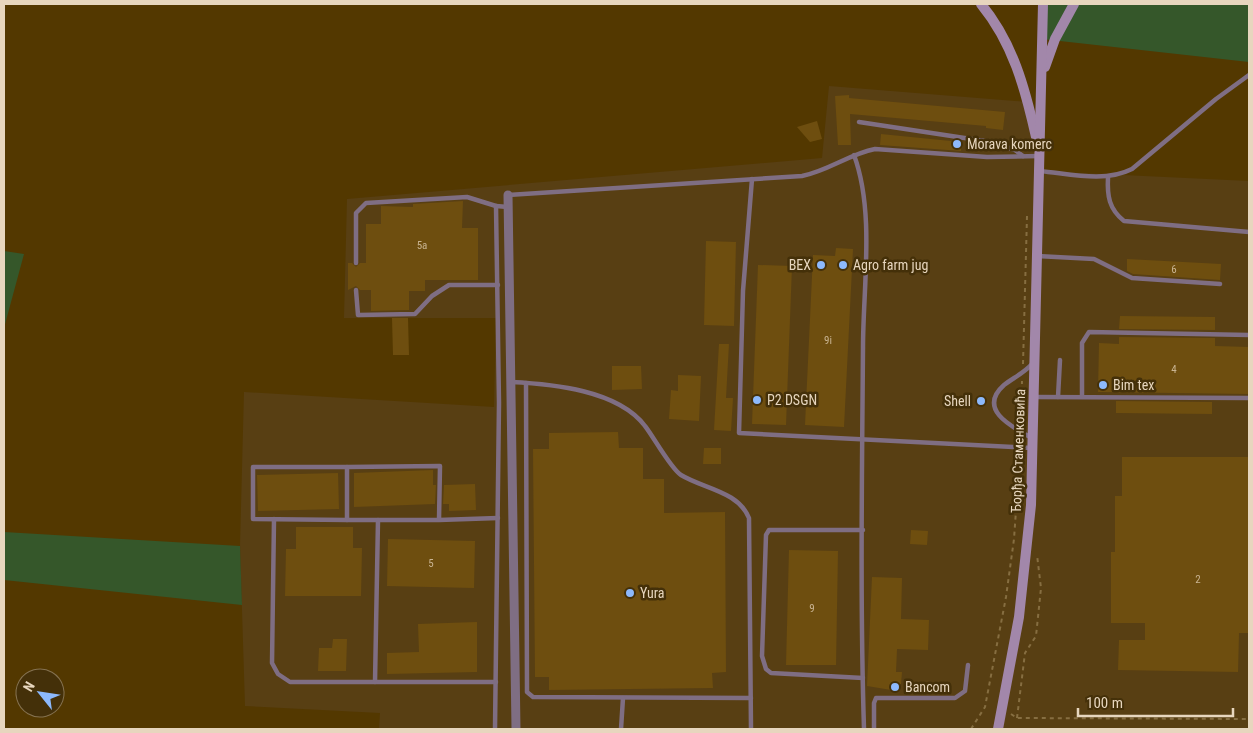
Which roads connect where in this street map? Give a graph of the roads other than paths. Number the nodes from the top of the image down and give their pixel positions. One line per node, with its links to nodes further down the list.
1 (980, 4): 8 (street)
2 (1043, 4): 5 (street, Ђорђа Стаменковића)
3 (1074, 4): 5 (street)
4 (1249, 75): 11 (lane)
5 (1042, 77): 8 (street, Ђорђа Стаменковића)
6 (859, 122): 9 (lane)
7 (854, 155): 9 (lane); 12 (lane); 31 (lane)
8 (1039, 155): 9 (lane); 10 (street, Ђорђа Стаменковића)
9 (1024, 156)
10 (1038, 171): 11 (lane); 17 (street, Ђорђа Стаменковића)
11 (1108, 177): 16 (lane)
12 (752, 179): 13 (lane); 31 (lane)
13 (508, 195): 15 (street)
14 (496, 206): 15 (lane); 18 (lane); 20 (lane)
15 (508, 206): 25 (street)
16 (1249, 232)
17 (1037, 256): 19 (lane); 24 (street, Ђорђа Стаменковића)
18 (356, 263)
19 (1220, 284)
20 (498, 285): 21 (lane); 34 (lane)
21 (356, 290)
22 (1249, 336): 28 (lane)
23 (1060, 360): 27 (lane)
24 (1035, 361): 29 (street, Ђорђа Стаменковића); 32 (lane)
25 (509, 382): 26 (lane); 47 (street)
26 (526, 383): 44 (lane); 45 (lane)
27 (1058, 396): 28 (lane); 29 (lane)
28 (1082, 396): 30 (lane)
29 (1035, 397): 32 (street, Ђорђа Стаменковића)
30 (1249, 398)
31 (863, 440): 32 (lane); 39 (lane)
32 (1033, 443): 52 (street, Ђорђа Стаменковића)
33 (347, 467): 35 (lane); 36 (lane); 38 (lane)
34 (498, 518): 38 (lane); 43 (lane)
35 (274, 520): 36 (lane); 42 (lane)
36 (347, 520): 37 (lane)
37 (378, 520): 38 (lane); 42 (lane)
38 (439, 520)
39 (863, 530): 41 (lane); 41 (lane)
40 (968, 665): 51 (lane)
41 (863, 678): 50 (lane)
42 (375, 682): 43 (lane)
43 (496, 682): 46 (lane)
44 (623, 698): 45 (lane); 48 (lane)
45 (751, 698): 49 (lane)
46 (495, 729)
47 (516, 729)
48 (621, 729)
49 (751, 729)
50 (864, 729)
51 (874, 729)
52 (998, 729)

